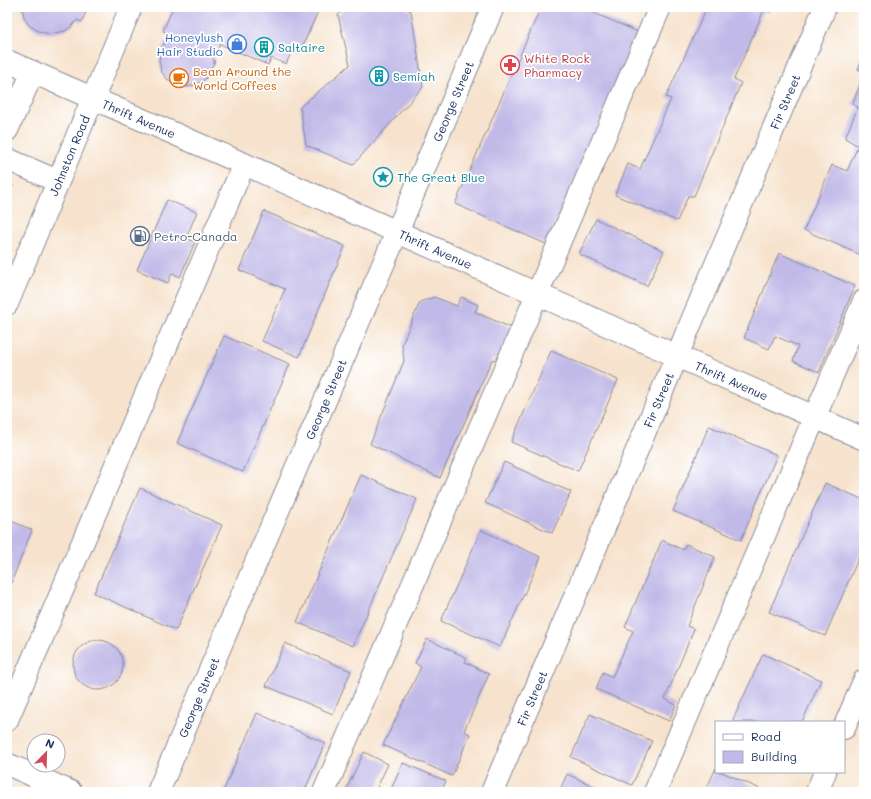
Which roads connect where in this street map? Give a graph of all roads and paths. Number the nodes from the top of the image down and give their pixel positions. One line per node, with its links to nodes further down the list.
1 (130, 7): 7 (street, Johnston Road)
2 (493, 7): 12 (street, George Street)
3 (660, 7): 13 (street)
4 (825, 7): 16 (street, Fir Street)
5 (7, 61): 6 (street, Thrift Avenue)
6 (33, 72): 7 (street, Thrift Avenue); 8 (street)
7 (92, 97): 10 (street, Thrift Avenue); 11 (street, Johnston Road)
8 (7, 130)
9 (7, 159): 11 (street)
10 (244, 164): 12 (street, Thrift Avenue); 20 (street)
11 (57, 181): 15 (street, Johnston Road)
12 (397, 232): 13 (street, Thrift Avenue); 25 (street, George Street)
13 (537, 294): 16 (street, Thrift Avenue); 26 (street)
14 (864, 301): 17 (street)
15 (7, 304)
16 (677, 356): 17 (street, Thrift Avenue); 27 (street, Fir Street)
17 (815, 417): 18 (street, Thrift Avenue); 28 (street)
18 (864, 439)
19 (864, 681): 21 (street)
20 (7, 720)
21 (845, 726)
22 (7, 764): 24 (street)
23 (825, 773): 29 (street)
24 (71, 792)
25 (158, 792)
26 (324, 792)
27 (492, 792)
28 (655, 792)
29 (817, 792)

